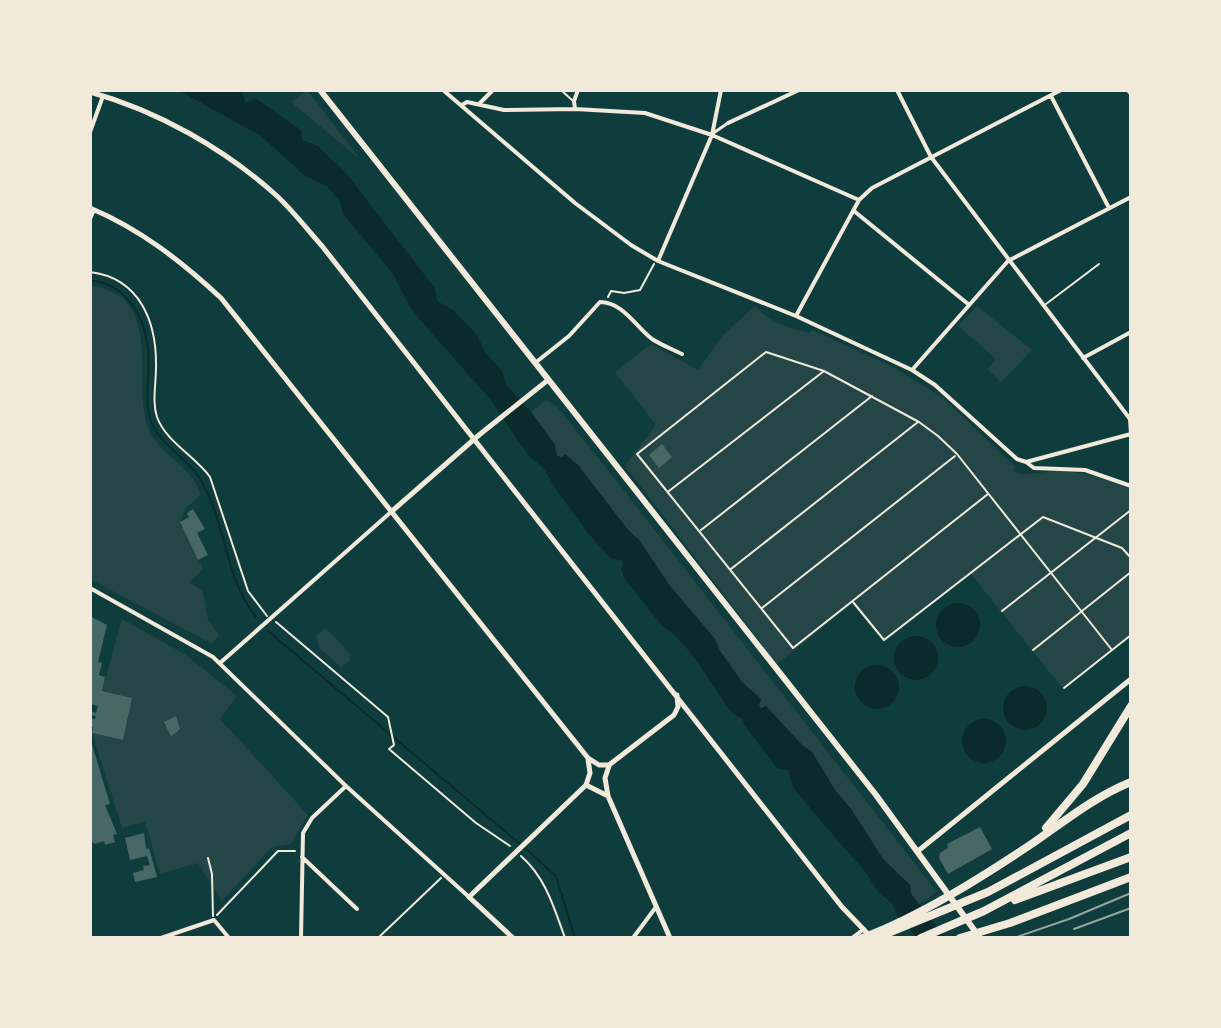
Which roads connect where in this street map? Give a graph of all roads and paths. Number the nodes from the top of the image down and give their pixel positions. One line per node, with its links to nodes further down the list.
1 (320, 90): 38 (main road)
2 (443, 90): 15 (street)
3 (493, 90): 14 (street)
4 (561, 90): 13 (lane)
5 (578, 90): 13 (street)
6 (721, 90): 19 (street)
7 (799, 90): 17 (street)
8 (897, 90): 20 (street)
9 (1061, 90): 12 (street)
10 (90, 92): 11 (street)
11 (103, 96): 18 (street); 45 (street)
12 (1051, 96): 20 (street); 23 (street)
13 (574, 101): 16 (street)
14 (480, 103): 15 (street); 16 (street)
15 (462, 105): 27 (street)
16 (575, 109): 19 (street)
17 (728, 123): 19 (street)
18 (90, 132)
19 (712, 135): 22 (street); 27 (street)
20 (931, 157): 22 (street); 28 (street)
21 (1131, 197): 23 (street)
22 (859, 200): 25 (street)
23 (1109, 208): 28 (street)
24 (92, 209): 26 (street); 52 (street)
25 (854, 211): 32 (street); 34 (street)
26 (90, 219)
27 (656, 260): 31 (path); 34 (street)
28 (1008, 261): 32 (street); 33 (street)
29 (1099, 264): 33 (lane)
30 (90, 272): 65 (path)
31 (605, 301): 36 (street); 38 (street)
32 (968, 304): 39 (street)
33 (1043, 306): 37 (street)
34 (796, 316): 39 (street)
35 (1131, 332): 37 (street)
36 (682, 354)
37 (1083, 358): 44 (street)
38 (535, 363): 41 (main road)
39 (912, 370): 47 (street)
40 (824, 371): 42 (path); 49 (path); 49 (path)
41 (548, 380): 45 (street); 87 (main road)
42 (872, 395): 43 (path); 53 (path)
43 (919, 422): 46 (path); 57 (path)
44 (1131, 434): 47 (street)
45 (475, 438): 52 (street); 72 (street)
46 (957, 454): 50 (path); 62 (path)
47 (1026, 462): 48 (street)
48 (1131, 486)
49 (668, 492): 53 (path)
50 (988, 494): 54 (path); 61 (path)
51 (1131, 510): 55 (path)
52 (391, 512): 65 (street); 76 (street)
53 (700, 531): 57 (path)
54 (1020, 534): 55 (path); 59 (path); 61 (path)
55 (1096, 537): 56 (path); 59 (path)
56 (1131, 558)
57 (730, 570): 62 (path)
58 (1131, 572): 64 (path)
59 (1051, 573): 63 (path); 64 (path)
60 (90, 588): 69 (street)
61 (852, 601): 62 (path)
62 (761, 609)
63 (1002, 611)
64 (1081, 611): 67 (path); 68 (path)
65 (270, 617): 69 (street); 84 (path)
66 (1131, 635): 68 (path)
67 (1033, 650)
68 (1112, 650): 71 (path)
69 (220, 663): 80 (street)
70 (1131, 679): 87 (street)
71 (1064, 688)
72 (676, 693): 74 (street); 75 (street)
73 (1131, 706): 85 (highway)
74 (674, 715): 75 (street); 77 (street)
75 (695, 720): 99 (street)
76 (588, 758): 77 (street); 79 (street)
77 (609, 765): 81 (street)
78 (1131, 782): 85 (highway)
79 (586, 785): 81 (street); 94 (street)
80 (346, 786): 86 (street); 92 (street)
81 (608, 796): 95 (street)
82 (1127, 817): 109 (highway)
83 (1129, 834): 97 (highway)
84 (511, 847)
85 (1025, 848): 99 (highway)
86 (302, 851): 89 (street); 98 (path)
87 (918, 851): 112 (main road)
88 (522, 856): 105 (path)
89 (302, 857): 96 (street); 102 (street)
90 (1131, 857): 97 (highway)
91 (208, 858): 98 (path)
92 (444, 875): 94 (street); 103 (path)
93 (1131, 877): 111 (highway)
94 (469, 897): 104 (street)
95 (656, 907): 106 (street); 107 (street)
96 (357, 909)
97 (981, 913): 110 (highway)
98 (214, 920): 100 (street); 101 (street)
99 (863, 934): 108 (street); 109 (street)
100 (161, 938)
101 (229, 938)
102 (301, 938)
103 (378, 938)
104 (513, 938)
105 (565, 938)
106 (633, 938)
107 (670, 938)
108 (852, 938)
109 (874, 938)
110 (921, 938)
111 (960, 938)
112 (980, 938)

